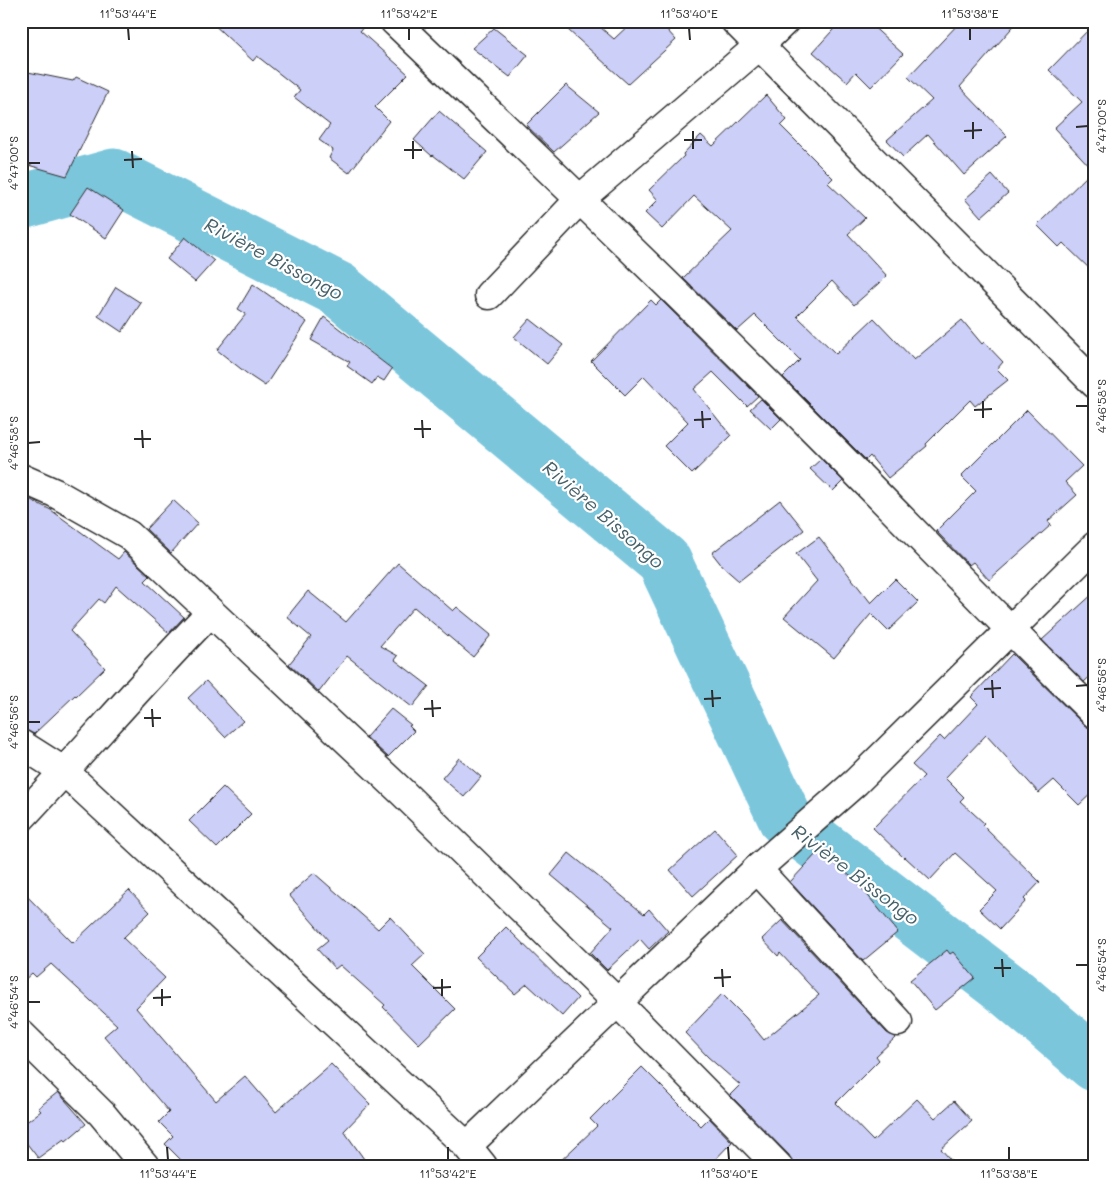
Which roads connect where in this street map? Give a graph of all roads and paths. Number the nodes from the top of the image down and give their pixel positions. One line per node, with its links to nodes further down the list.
1 (394, 21): 5 (street)
2 (735, 21): 4 (street)
3 (786, 21): 4 (street)
4 (760, 45): 5 (street); 7 (street)
5 (580, 199): 6 (street); 11 (street)
6 (489, 295)
7 (1095, 384)
8 (21, 478): 10 (street)
9 (1095, 546): 11 (street)
10 (210, 613): 14 (street); 17 (street)
11 (1010, 630): 12 (street); 16 (street)
12 (1095, 714)
13 (21, 744): 14 (street)
14 (65, 772): 15 (street); 20 (street)
15 (21, 818)
16 (757, 869): 17 (street); 18 (street)
17 (617, 1002): 20 (street); 22 (street)
18 (898, 1022)
19 (21, 1034): 21 (street)
20 (475, 1156)
21 (146, 1166)
22 (778, 1166)

